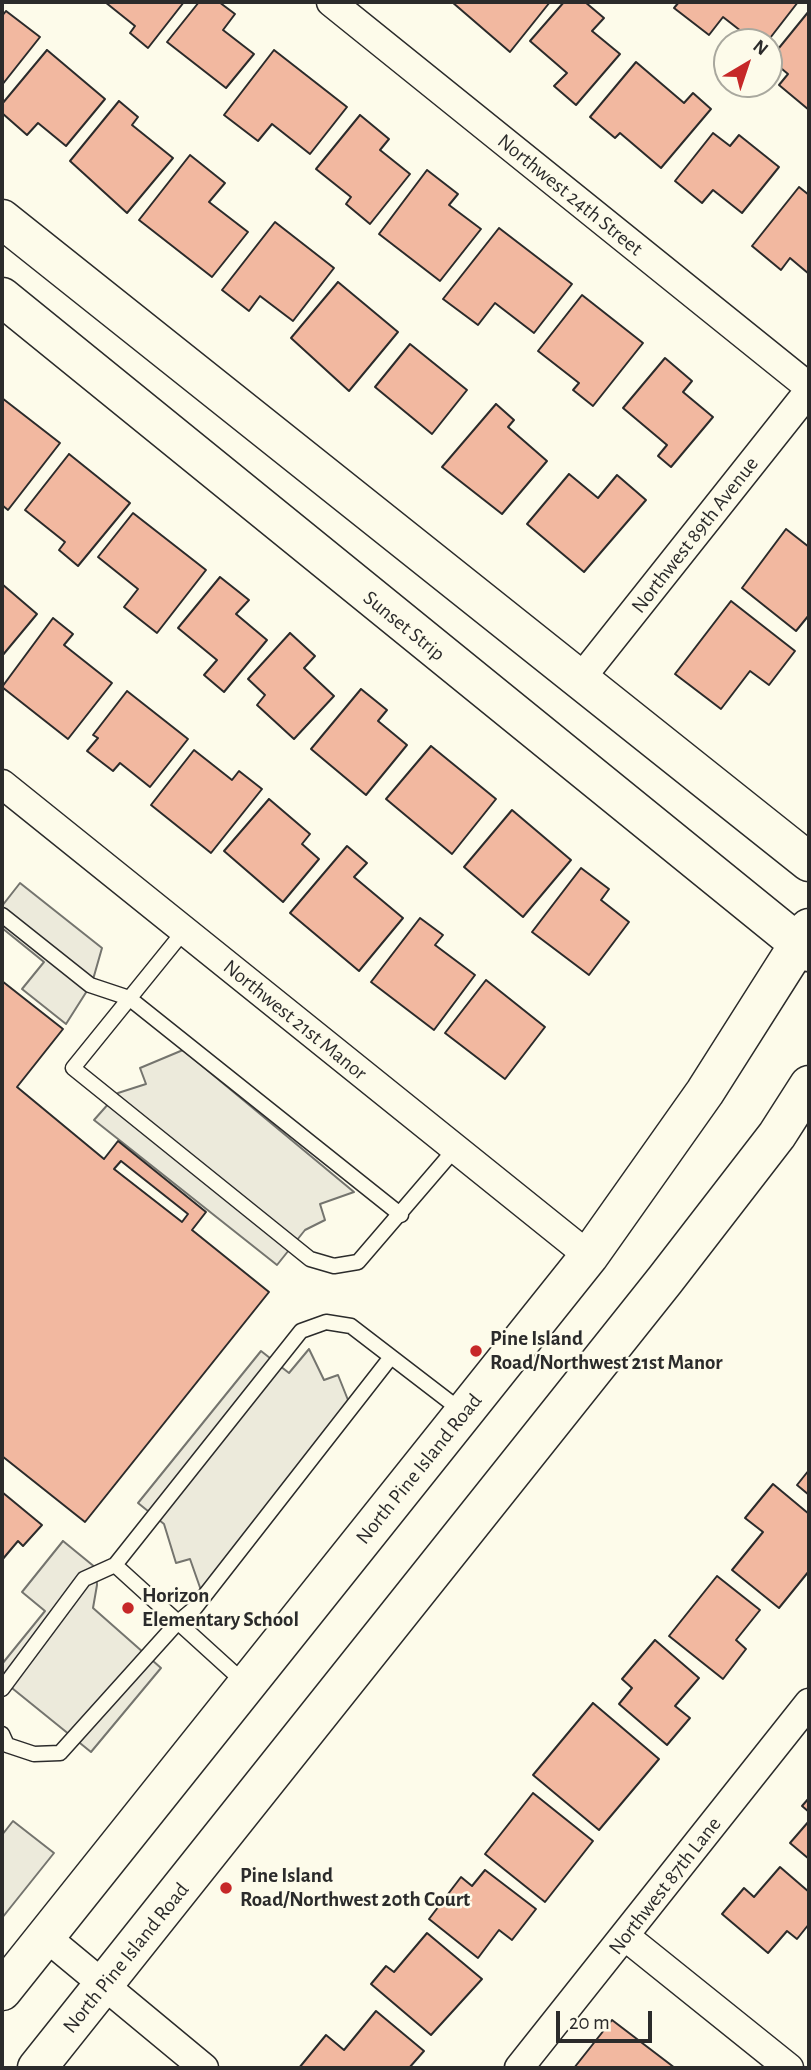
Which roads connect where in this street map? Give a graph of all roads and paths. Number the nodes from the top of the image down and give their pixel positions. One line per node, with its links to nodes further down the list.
1 (331, 2): 4 (street, Northwest 24th Street)
2 (2, 219): 5 (main road)
3 (2, 297): 10 (main road, Sunset Strip)
4 (809, 389): 5 (street, Northwest 89th Avenue)
5 (581, 678): 7 (main road)
6 (2, 784): 9 (street, Northwest 21st Manor)
7 (809, 862)
8 (2, 915): 11 (lane)
9 (184, 931): 11 (lane); 13 (street, Northwest 21st Manor)
10 (806, 941): 15 (main road, North Pine Island Road)
11 (129, 998): 14 (lane); 14 (lane)
12 (809, 1085): 26 (main road, North Pine Island Road)
13 (455, 1149): 14 (lane); 15 (street, Northwest 21st Manor)
14 (401, 1215)
15 (589, 1256): 17 (main road, North Pine Island Road)
16 (391, 1357): 17 (lane); 18 (lane); 19 (lane)
17 (464, 1412): 20 (main road, North Pine Island Road)
18 (115, 1565): 19 (lane); 21 (lane)
19 (177, 1623): 20 (lane); 23 (lane)
20 (247, 1685): 24 (main road, North Pine Island Road)
21 (2, 1689)
22 (809, 1703): 25 (street, Northwest 87th Lane)
23 (2, 1734)
24 (46, 1937): 26 (street); 27 (main road, North Pine Island Road)
25 (626, 1937): 30 (street, Northwest 87th Lane); 31 (street)
26 (104, 1985): 28 (main road, North Pine Island Road); 29 (street)
27 (2, 1991)
28 (37, 2068)
29 (204, 2068)
30 (519, 2068)
31 (789, 2068)

